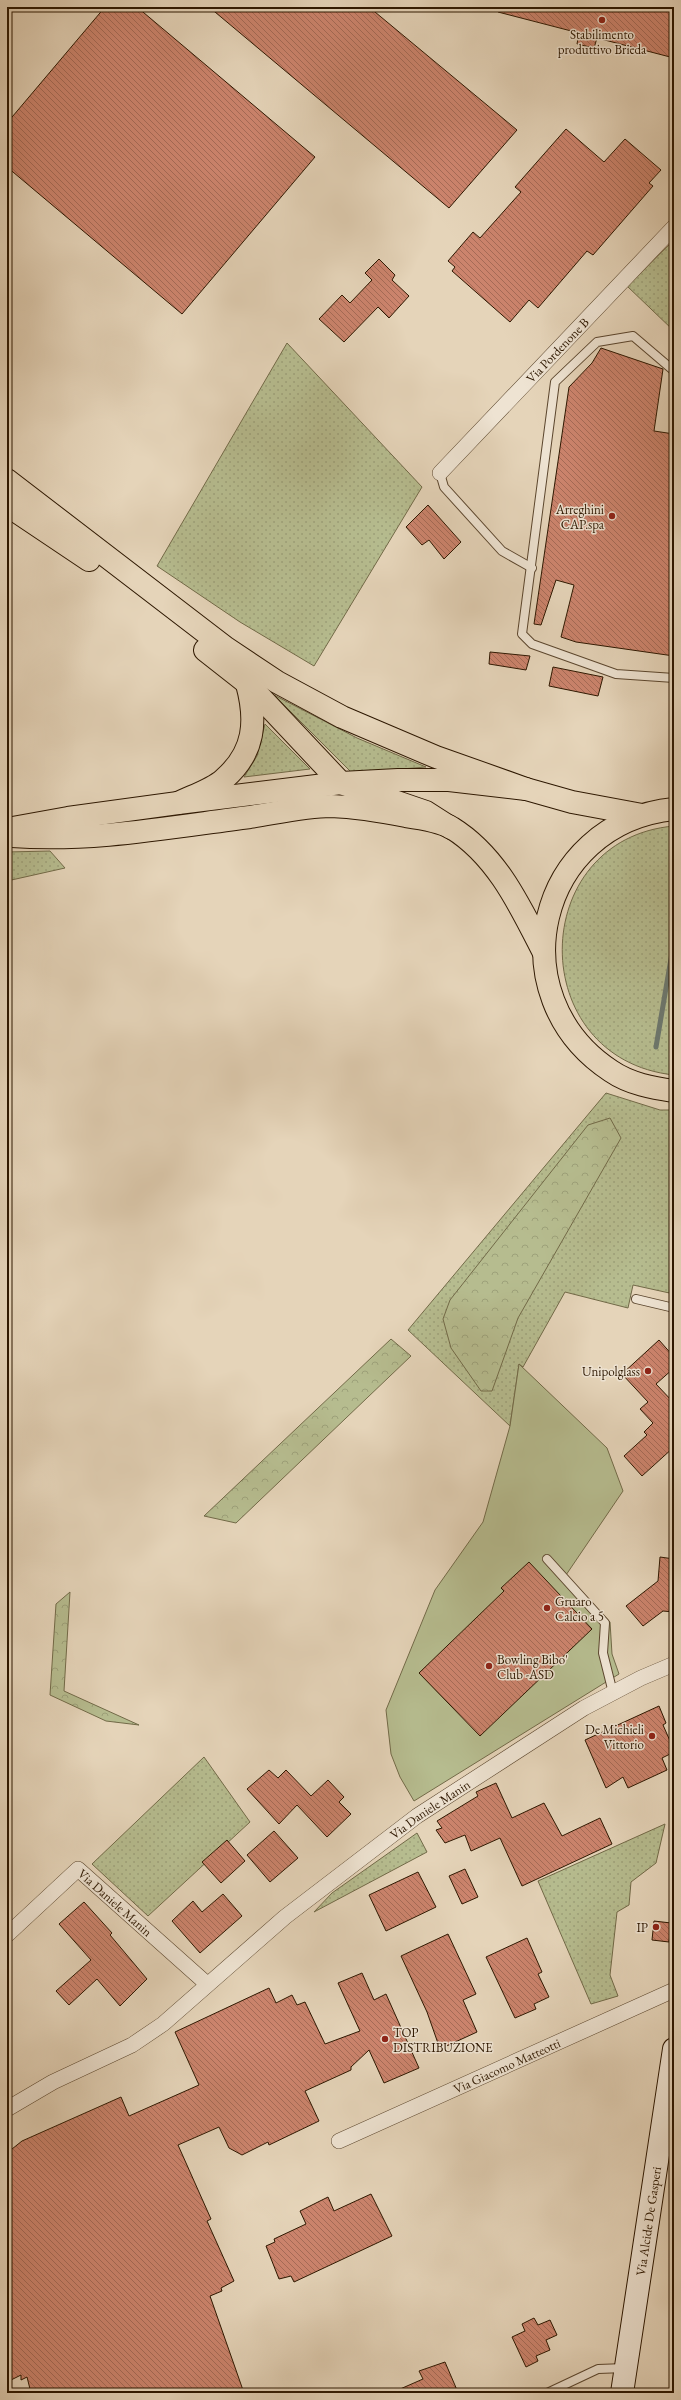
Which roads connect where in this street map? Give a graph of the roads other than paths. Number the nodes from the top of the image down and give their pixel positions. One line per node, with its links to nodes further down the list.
1 (674, 227): 3 (street, Via Pordenone B)
2 (674, 371): 6 (lane)
3 (440, 473): 6 (lane)
4 (7, 480): 10 (main road)
5 (7, 505): 8 (main road)
6 (532, 568): 7 (lane)
7 (674, 678)
8 (247, 683): 9 (main road); 11 (main road)
9 (341, 783): 10 (main road); 11 (main road); 14 (main road)
10 (526, 788): 13 (main road)
11 (178, 803): 15 (main road)
12 (674, 809): 13 (main road)
13 (642, 815): 17 (main road)
14 (452, 828): 16 (main road); 17 (main road)
15 (7, 829)
16 (7, 836)
17 (543, 951): 18 (main road)
18 (674, 1091)
19 (636, 1299): 20 (lane)
20 (674, 1308)
21 (548, 1559): 23 (lane)
22 (674, 1664): 23 (street, Via Daniele Manin)
23 (613, 1693): 25 (street, Via Daniele Manin)
24 (7, 1935): 25 (street, Via Daniele Manin)
25 (207, 1984): 29 (street, Via Daniele Manin)
26 (674, 1990): 30 (street, Via Giacomo Matteotti)
27 (674, 2049): 28 (main road, Via Alcide De Gasperi)
28 (670, 2097): 31 (main road, Via Alcide De Gasperi)
29 (7, 2109)
30 (339, 2142)
31 (626, 2368): 32 (lane); 33 (main road, Via Alcide De Gasperi)
32 (547, 2393)
33 (622, 2393)

